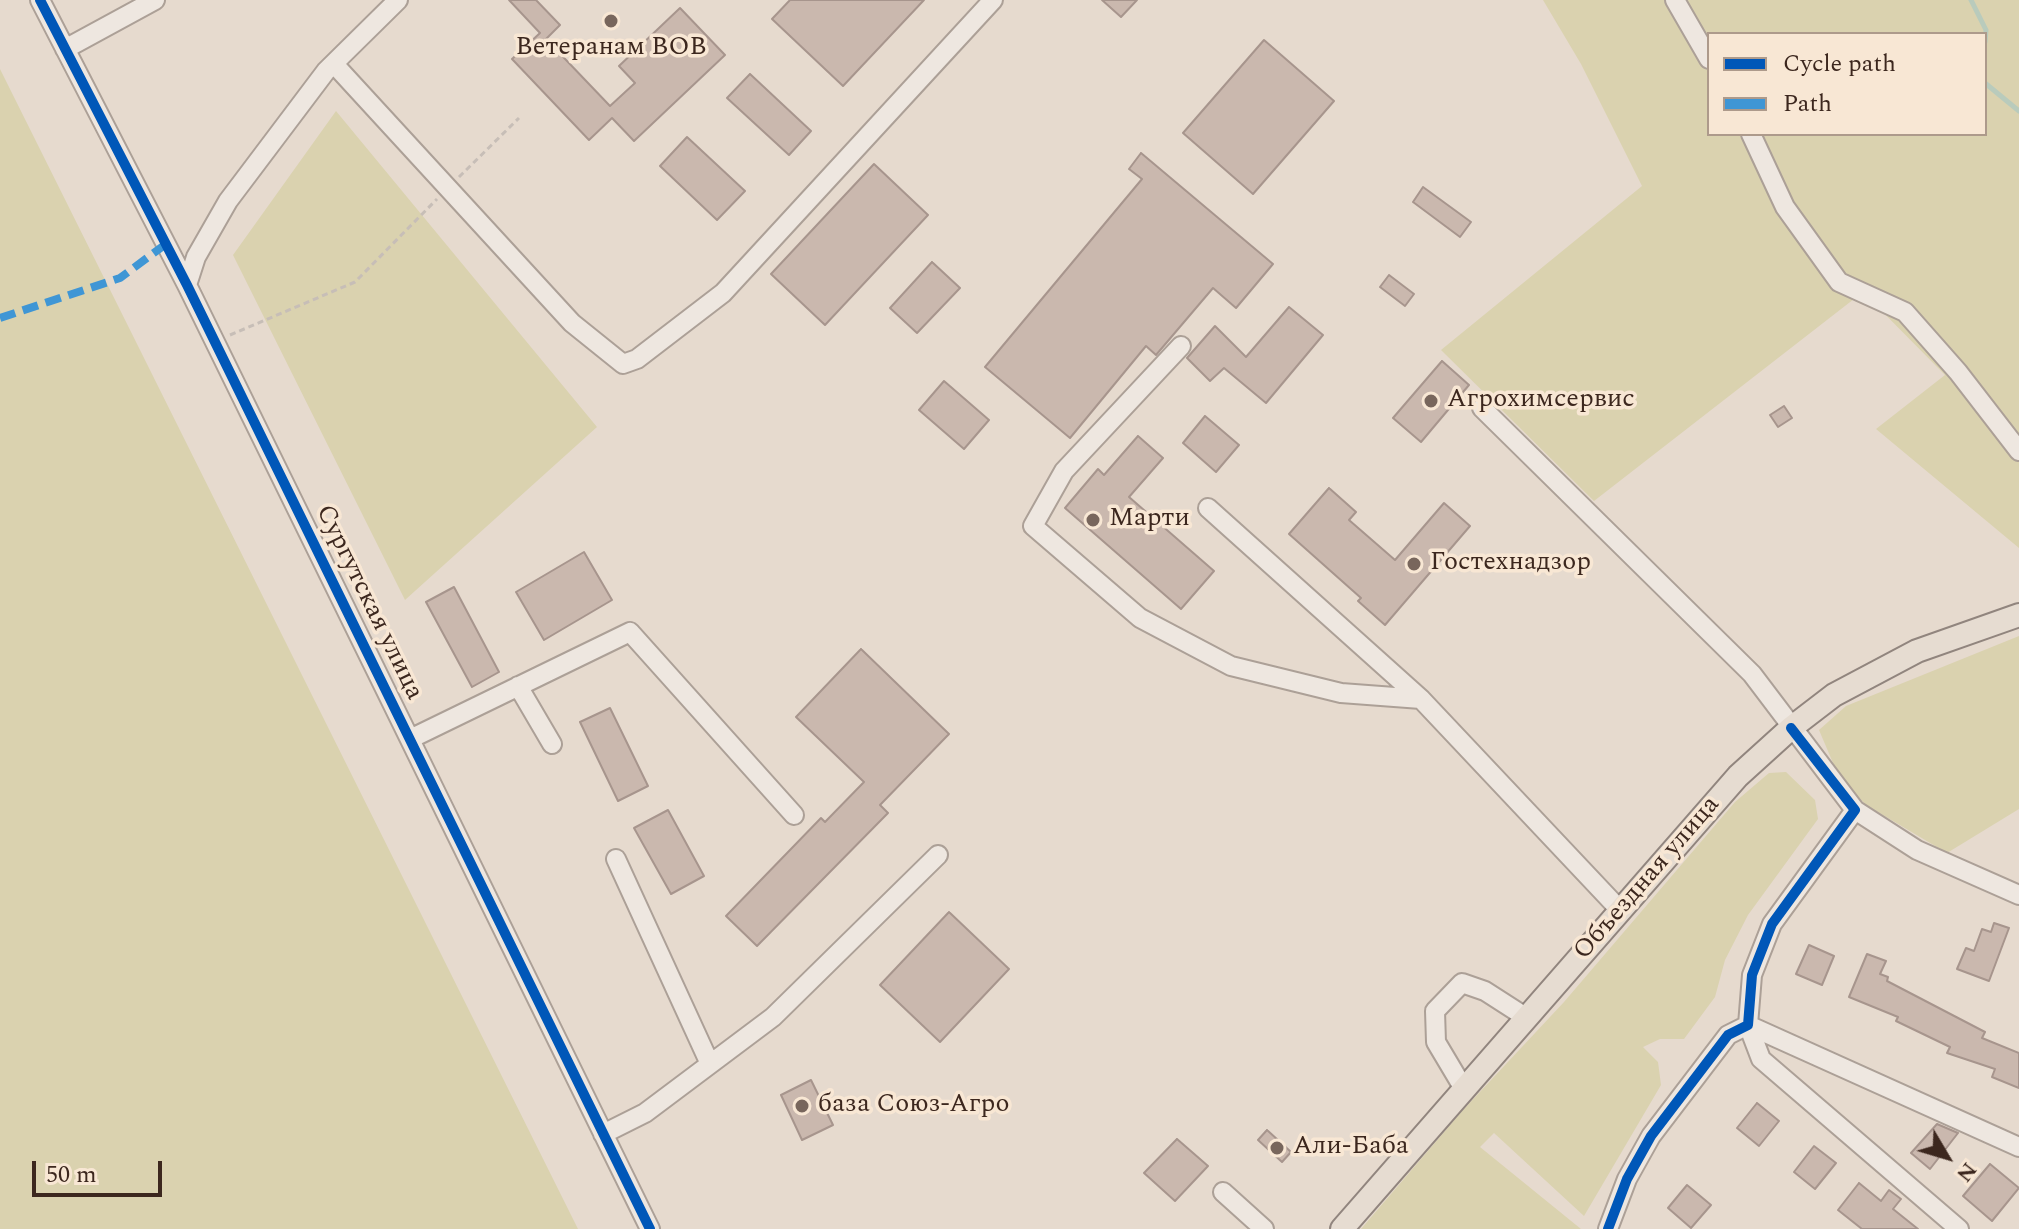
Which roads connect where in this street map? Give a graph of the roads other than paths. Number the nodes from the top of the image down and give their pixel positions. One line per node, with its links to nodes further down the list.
1 (40, 0): 6 (street, Сургутская улица)
2 (155, 0): 6 (street)
3 (398, 0): 8 (street)
4 (993, 0): 8 (street)
5 (1675, 0): 7 (street)
6 (65, 49): 10 (street, Сургутская улица)
7 (1707, 56)
8 (334, 64): 10 (street)
9 (1752, 136): 13 (street)
10 (187, 285): 19 (street, Сургутская улица)
11 (1181, 346): 17 (street)
12 (1482, 408): 18 (street)
13 (2019, 451)
14 (1208, 508): 17 (street)
15 (2019, 615): 18 (main road, Объездная улица)
16 (518, 686): 19 (street); 20 (street); 22 (street)
17 (1421, 699): 26 (street)
18 (1791, 728): 21 (street); 26 (main road, Объездная улица)
19 (410, 739): 33 (street, Сургутская улица)
20 (552, 744)
21 (1855, 810): 25 (street); 27 (street)
22 (794, 815)
23 (938, 855): 31 (street)
24 (616, 859): 31 (street)
25 (2019, 895)
26 (1620, 910): 28 (main road, Объездная улица)
27 (1751, 994): 29 (street); 30 (street)
28 (1527, 1018): 32 (main road, Объездная улица); 32 (street)
29 (1748, 1025): 30 (street); 34 (street); 40 (street)
30 (1728, 1035): 39 (street)
31 (710, 1064): 33 (street)
32 (1464, 1089): 38 (main road, Объездная улица)
33 (603, 1134): 36 (street, Сургутская улица)
34 (2019, 1147)
35 (1223, 1192): 37 (street)
36 (650, 1229)
37 (1264, 1229)
38 (1342, 1229)
39 (1608, 1229)
40 (1959, 1229)

